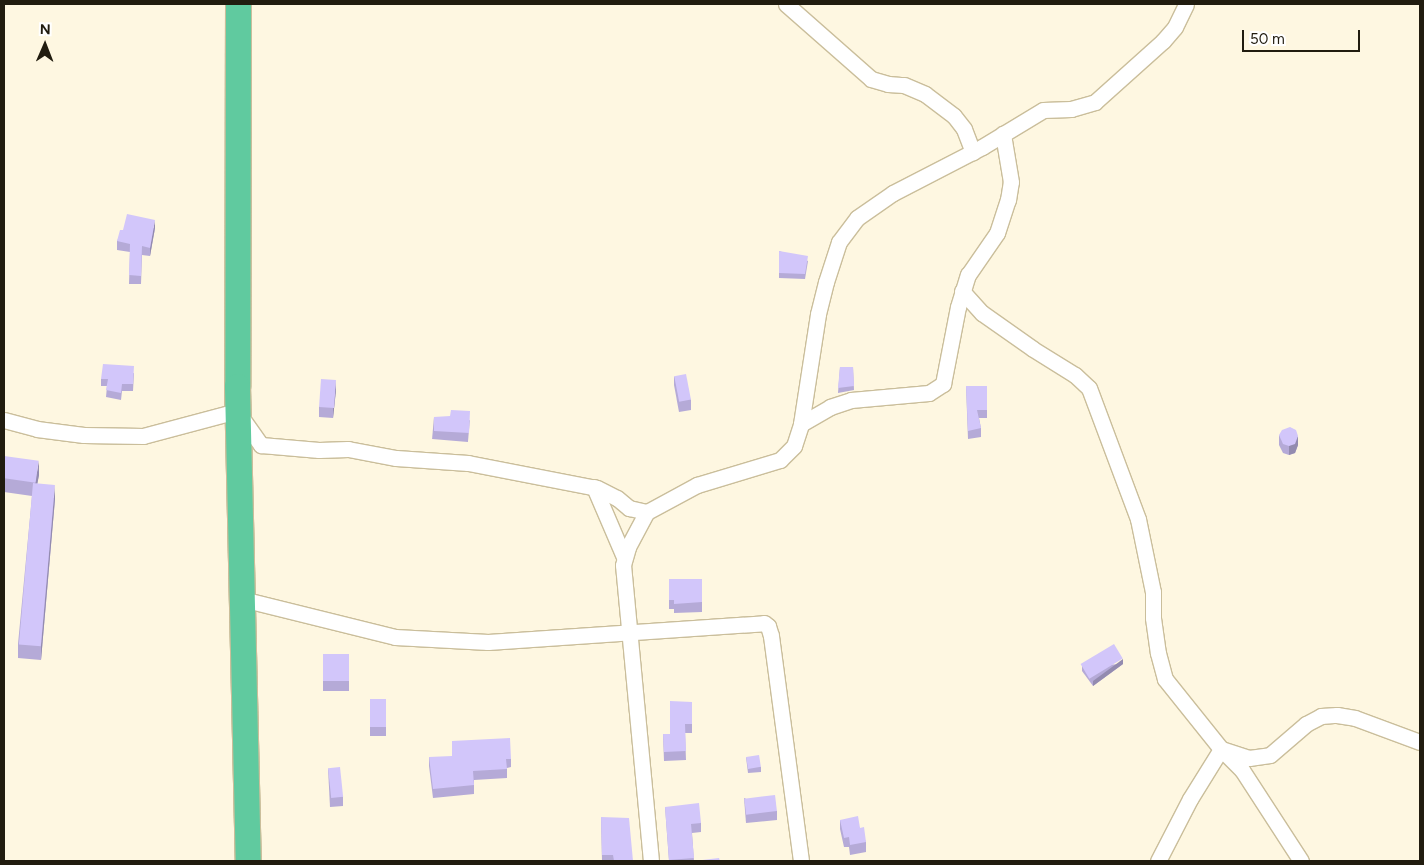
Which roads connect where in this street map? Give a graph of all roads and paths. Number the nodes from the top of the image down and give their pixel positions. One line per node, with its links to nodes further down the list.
1 (238, 4): 7 (highway)
2 (786, 4): 5 (street)
3 (1186, 4): 4 (street)
4 (1004, 134): 5 (street); 6 (street)
5 (973, 152): 9 (street)
6 (962, 291): 9 (street); 16 (street)
7 (237, 411): 8 (street); 10 (street); 13 (highway)
8 (4, 420)
9 (801, 424): 11 (street)
10 (594, 487): 11 (street); 12 (street)
11 (647, 512): 12 (street)
12 (624, 557): 14 (street)
13 (242, 599): 14 (street); 17 (highway)
14 (630, 634): 18 (street); 19 (street)
15 (1420, 742): 16 (street)
16 (1221, 749): 20 (street); 21 (street)
17 (248, 861)
18 (651, 861)
19 (801, 861)
20 (1158, 861)
21 (1301, 861)

